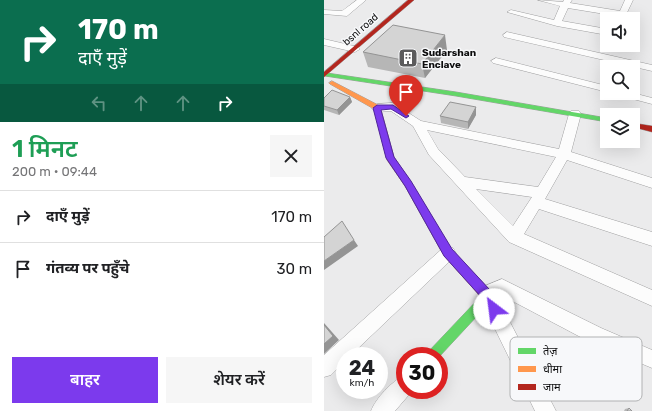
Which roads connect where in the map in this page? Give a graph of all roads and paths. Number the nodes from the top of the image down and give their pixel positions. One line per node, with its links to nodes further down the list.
1 (362, 0): 7 (street)
2 (411, 0): 16 (street, bsnl road)
3 (542, 0): 5 (street)
4 (629, 0): 10 (street)
5 (567, 2): 9 (street); 12 (street)
6 (419, 5): 11 (street)
7 (324, 12)
8 (511, 12): 12 (street)
9 (603, 12)
10 (623, 12)
11 (408, 16)
12 (557, 23): 13 (street)
13 (600, 31)
14 (507, 35): 18 (street)
15 (324, 42): 16 (street)
16 (355, 49): 22 (street, bsnl road)
17 (604, 52): 18 (street)
18 (602, 56): 21 (street)
19 (496, 61): 25 (street)
20 (353, 68): 23 (street)
21 (652, 68)
22 (324, 75): 23 (street); 24 (street)
23 (343, 78): 30 (street)
24 (332, 83): 26 (street); 29 (street)
25 (600, 87)
26 (324, 91)
27 (640, 97): 28 (street)
28 (652, 100)
29 (377, 108): 32 (street); 41 (street)
30 (574, 114): 31 (street); 35 (street)
31 (600, 119)
32 (418, 124): 35 (street); 36 (street)
33 (640, 126): 34 (street)
34 (652, 129)
35 (564, 154): 37 (street); 38 (street)
36 (459, 181): 38 (street); 39 (street)
37 (652, 183)
38 (539, 197): 39 (street); 40 (street)
39 (514, 237): 43 (street)
40 (652, 239)
41 (448, 252): 42 (street); 49 (street)
42 (487, 295): 44 (street); 45 (street); 46 (street)
43 (652, 298)
44 (601, 337)
45 (510, 340)
46 (440, 347)
47 (642, 355): 48 (street)
48 (652, 359)
49 (324, 368)
50 (396, 395): 52 (street)
51 (541, 401): 53 (street)
52 (381, 411)
53 (546, 411)

